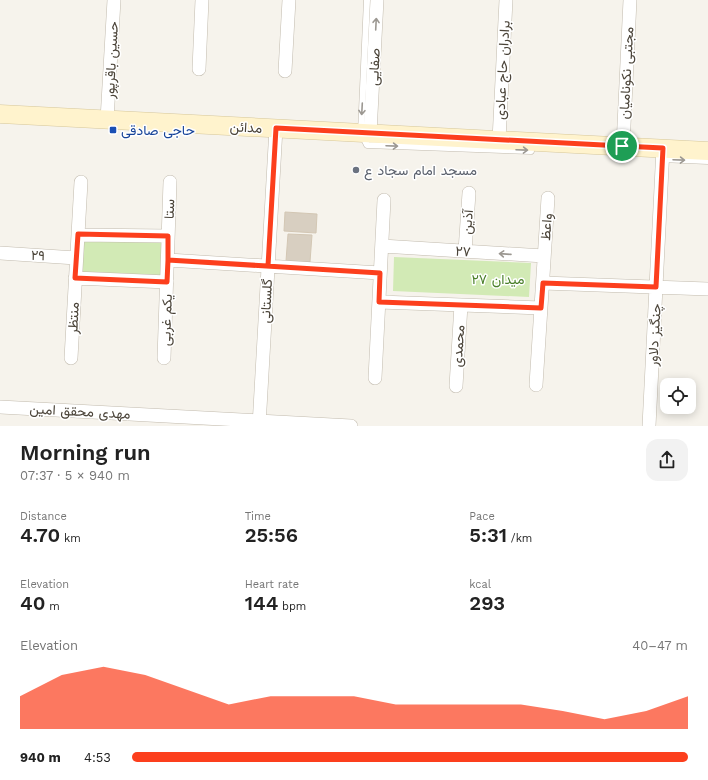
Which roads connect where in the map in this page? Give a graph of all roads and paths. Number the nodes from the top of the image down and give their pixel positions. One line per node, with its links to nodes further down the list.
1 (114, 0): 11 (street, حسین باقرپور)
2 (202, 0): 8 (street)
3 (289, 0): 9 (street)
4 (367, 0): 13 (lane, one-way to 13)
5 (377, 0): 13 (street, صفایی, one-way to 5)
6 (506, 0): 14 (street, برادران حاج عبادی)
7 (630, 0): 15 (street, مجتبی نکونامیان)
8 (199, 69)
9 (285, 71)
10 (0, 114): 11 (main road, مدائن)
11 (107, 120): 12 (main road, مدائن)
12 (276, 128): 13 (main road, مدائن); 33 (street, گلستانی)
13 (365, 133): 14 (main road, مدائن); 16 (lane, one-way to 16)
14 (499, 140): 15 (main road, مدائن)
15 (622, 146): 18 (main road, مدائن)
16 (541, 151)
17 (708, 151): 18 (main road, مدائن)
18 (661, 155): 19 (lane, one-way to 19); 38 (street, چنگیز دلاور)
19 (708, 161)
20 (81, 182): 25 (street, منتظر)
21 (170, 182): 26 (street, ستا)
22 (469, 193): 28 (street, آذین)
23 (548, 198): 30 (street, واعظ)
24 (384, 200): 27 (street)
25 (78, 234): 26 (street); 31 (street, منتظر)
26 (168, 236): 32 (street, ستا)
27 (382, 246): 28 (street, ۲۷); 34 (street)
28 (465, 251): 30 (street, ۲۷, one-way to 28)
29 (0, 253): 31 (street, ۲۹)
30 (544, 256): 37 (street, واعظ)
31 (76, 258): 35 (street, منتظر)
32 (168, 260): 33 (street); 36 (street, یکم غربی)
33 (268, 266): 34 (street); 49 (street, گلستانی)
34 (380, 273): 40 (street)
35 (75, 278): 36 (street); 43 (street, منتظر)
36 (167, 282): 44 (street, یکم غربی)
37 (543, 283): 38 (street); 42 (street, واعظ)
38 (656, 287): 39 (street); 51 (street, چنگیز دلاور)
39 (708, 289)
40 (379, 302): 41 (street); 45 (street)
41 (461, 305): 42 (street); 47 (street, محمدی)
42 (541, 308): 46 (street, واعظ)
43 (71, 358)
44 (164, 358)
45 (375, 378)
46 (536, 385)
47 (456, 386)
48 (0, 407): 49 (street, مهدی محقق امین)
49 (259, 424): 50 (street, مهدی محقق امین)
50 (351, 426)
51 (649, 426)

